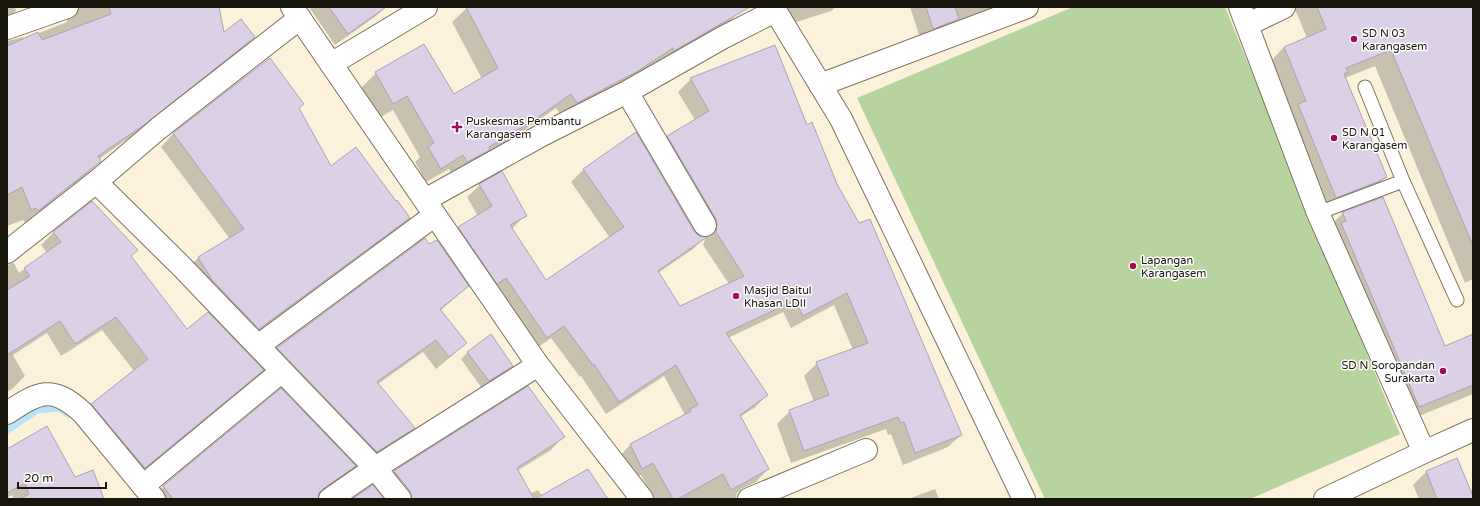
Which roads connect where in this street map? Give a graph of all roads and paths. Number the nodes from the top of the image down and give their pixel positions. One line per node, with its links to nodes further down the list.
1 (67, 7): 8 (street)
2 (426, 7): 9 (street)
3 (1027, 7): 10 (street)
4 (1284, 7): 7 (street)
5 (774, 9): 10 (street); 12 (street)
6 (296, 12): 9 (street); 14 (street)
7 (1244, 16): 16 (street)
8 (7, 28)
9 (331, 64): 15 (street)
10 (820, 85): 33 (street)
11 (1365, 87): 13 (lane)
12 (627, 92): 15 (street); 17 (street)
13 (1403, 181): 16 (lane); 19 (lane)
14 (96, 182): 18 (street); 20 (street)
15 (430, 207): 20 (street); 21 (street)
16 (1318, 213): 26 (street)
17 (705, 225)
18 (7, 252)
19 (1457, 300)
20 (258, 346): 22 (street)
21 (538, 365): 27 (street); 31 (street)
22 (282, 371): 27 (street); 28 (street)
23 (7, 413): 28 (street)
24 (1473, 430): 26 (street)
25 (866, 450): 32 (street)
26 (1424, 452): 34 (street)
27 (375, 468): 29 (street); 30 (street)
28 (148, 493)
29 (330, 499)
30 (400, 499)
31 (642, 499)
32 (749, 499)
33 (1024, 499)
34 (1325, 499)

